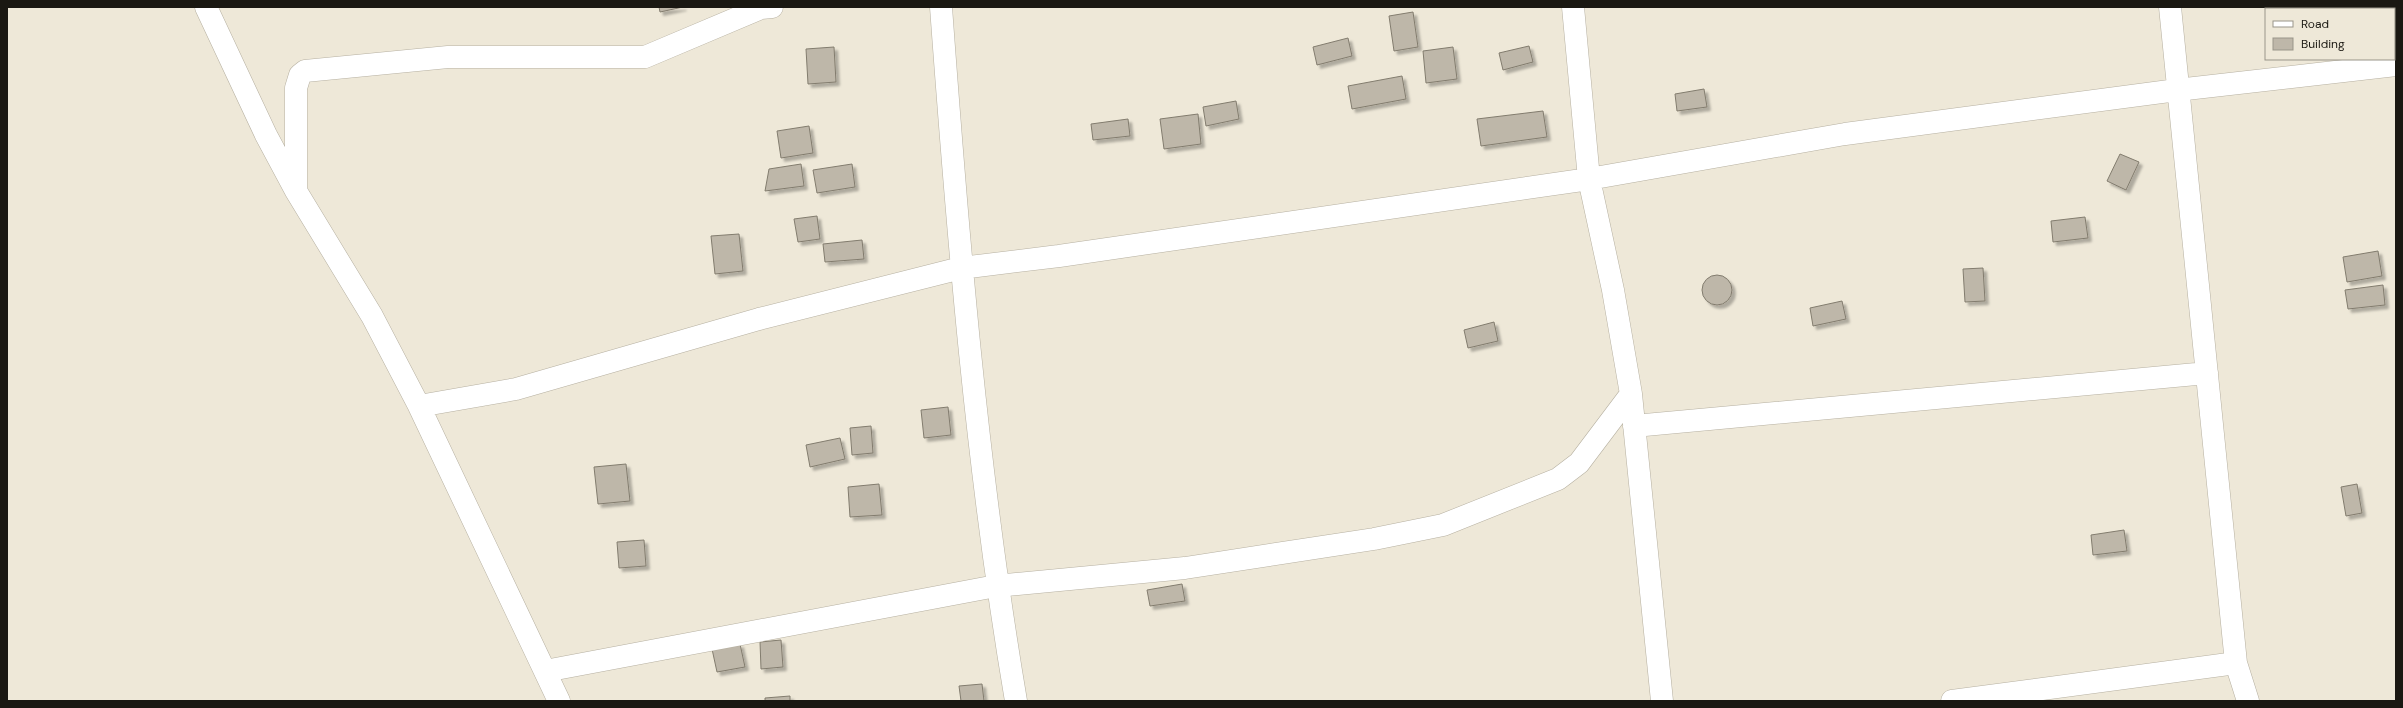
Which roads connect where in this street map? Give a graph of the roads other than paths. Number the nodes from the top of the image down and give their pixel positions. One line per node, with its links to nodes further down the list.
1 (206, 7): 9 (street)
2 (772, 7): 9 (street)
3 (941, 7): 10 (street)
4 (1572, 7): 8 (street)
5 (2170, 7): 7 (street)
6 (2396, 65): 7 (street)
7 (2177, 90): 8 (street); 11 (street)
8 (1590, 179): 10 (street); 12 (street)
9 (296, 191): 13 (street)
10 (961, 268): 13 (street); 15 (street)
11 (2207, 373): 14 (street); 16 (street)
12 (1631, 394): 14 (street); 15 (street)
13 (419, 406): 17 (street)
14 (1634, 426): 20 (street)
15 (996, 586): 17 (street); 19 (street)
16 (2236, 663): 21 (street); 22 (street)
17 (545, 671): 18 (street)
18 (559, 701)
19 (1016, 701)
20 (1662, 701)
21 (1952, 701)
22 (2248, 701)

